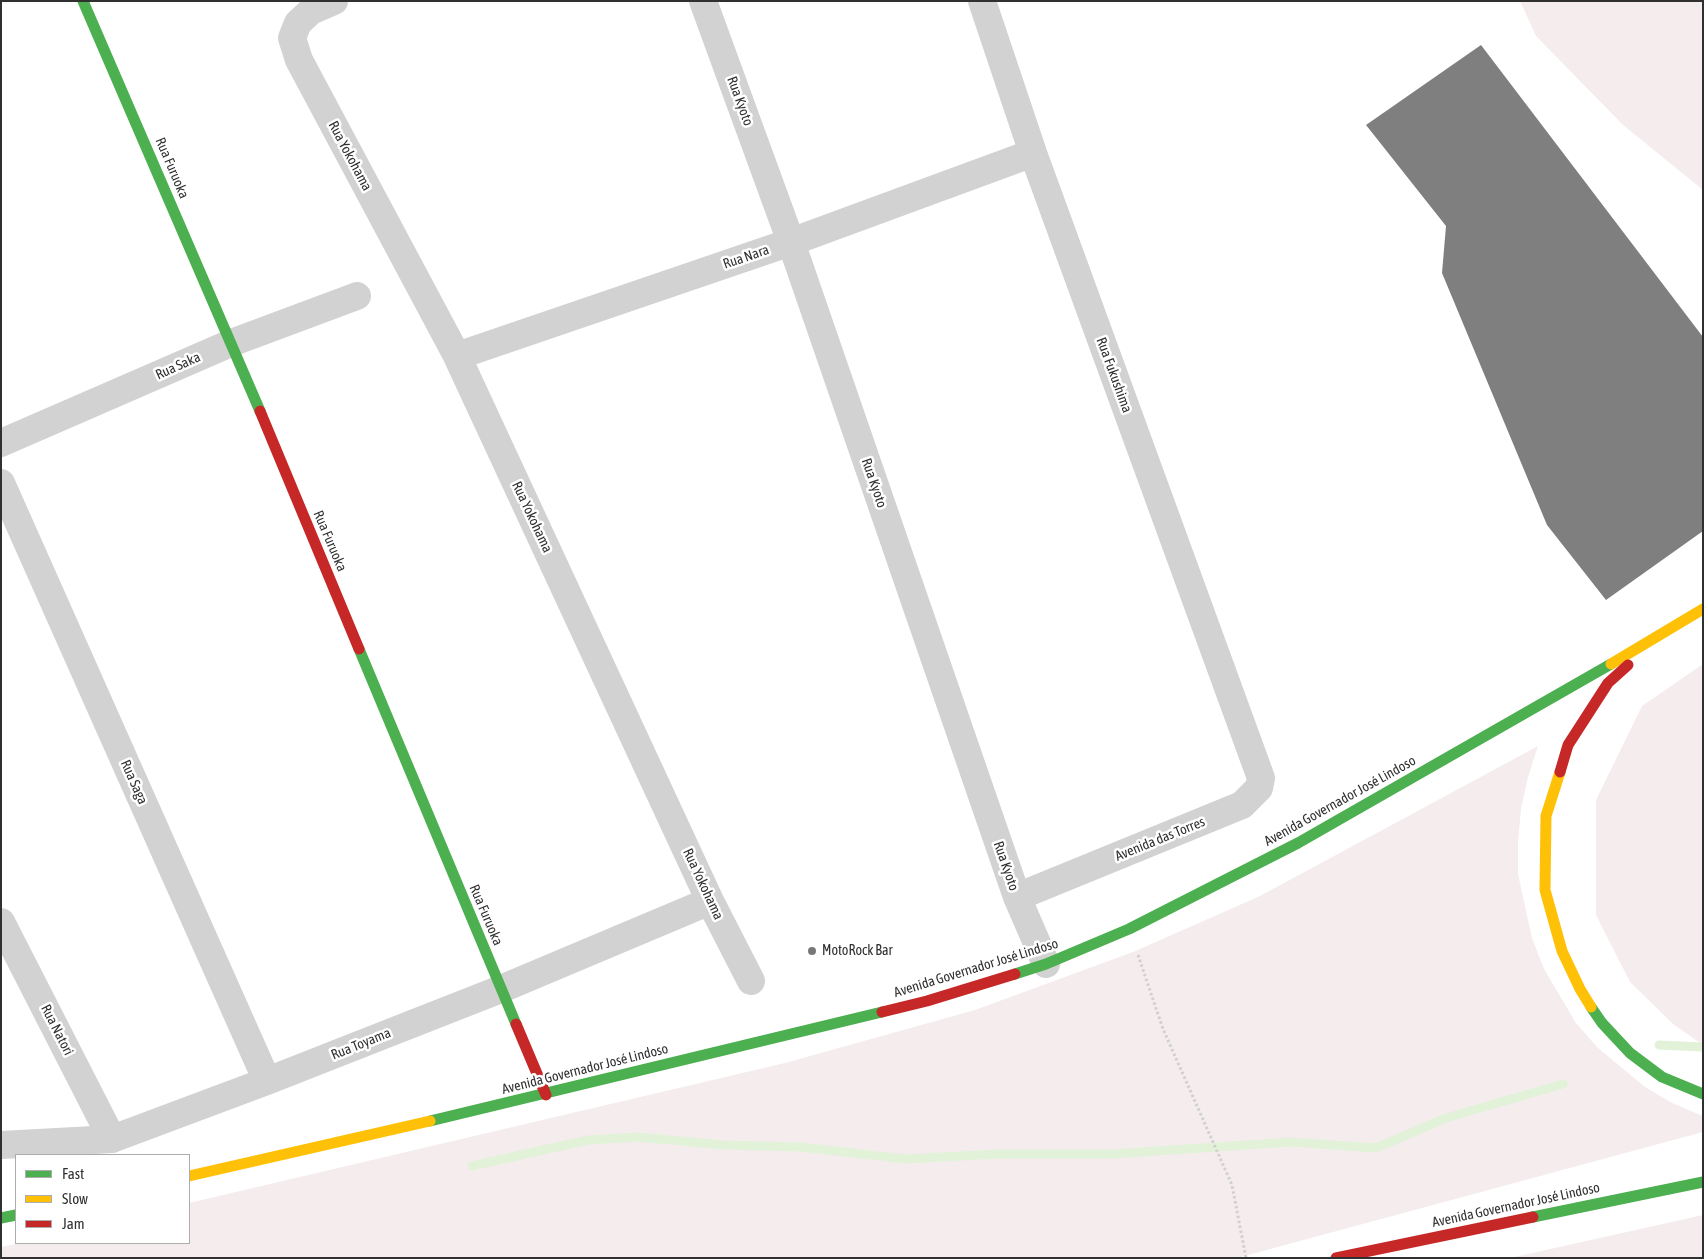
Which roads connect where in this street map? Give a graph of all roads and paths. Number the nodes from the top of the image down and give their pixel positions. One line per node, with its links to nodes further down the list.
1 (83, 1): 8 (main road, Rua Furuoka)
2 (334, 1): 9 (street, Rua Yokohama)
3 (704, 1): 6 (street, Rua Kyoto)
4 (982, 1): 5 (street, Rua Fukushima)
5 (1032, 153): 6 (street, Rua Nara); 14 (street, Rua Fukushima)
6 (791, 242): 9 (street, Rua Nara); 15 (street, Rua Kyoto)
7 (357, 296): 8 (street, Rua Saka)
8 (230, 343): 10 (street, Rua Saka); 21 (main road, Rua Furuoka)
9 (457, 356): 16 (street, Rua Yokohama)
10 (1, 443)
11 (1, 483): 22 (street, Rua Saga)
12 (1703, 609): 13 (main road, Avenida Governador José Lindoso)
13 (1663, 634): 18 (main road, Avenida Governador José Lindoso); 23 (main road)
14 (1251, 748): 15 (street, Avenida das Torres)
15 (1017, 897): 19 (street, Rua Kyoto)
16 (710, 901): 20 (street, Rua Yokohama); 21 (street, Rua Toyama)
17 (1, 922): 25 (street, Rua Natori)
18 (1129, 929): 19 (main road, Avenida Governador José Lindoso); 31 (path)
19 (1046, 964): 24 (main road, Avenida Governador José Lindoso)
20 (751, 981)
21 (501, 989): 22 (street, Rua Toyama); 24 (main road, Rua Furuoka)
22 (267, 1082): 25 (street, Rua Toyama)
23 (1703, 1094)
24 (546, 1095): 27 (main road, Avenida Governador José Lindoso)
25 (112, 1139): 26 (street, Rua Toyama)
26 (1, 1145)
27 (190, 1176)
28 (1703, 1182): 32 (main road, Avenida Governador José Lindoso)
29 (15, 1215): 30 (main road)
30 (1, 1218)
31 (1246, 1258)
32 (1336, 1258)

